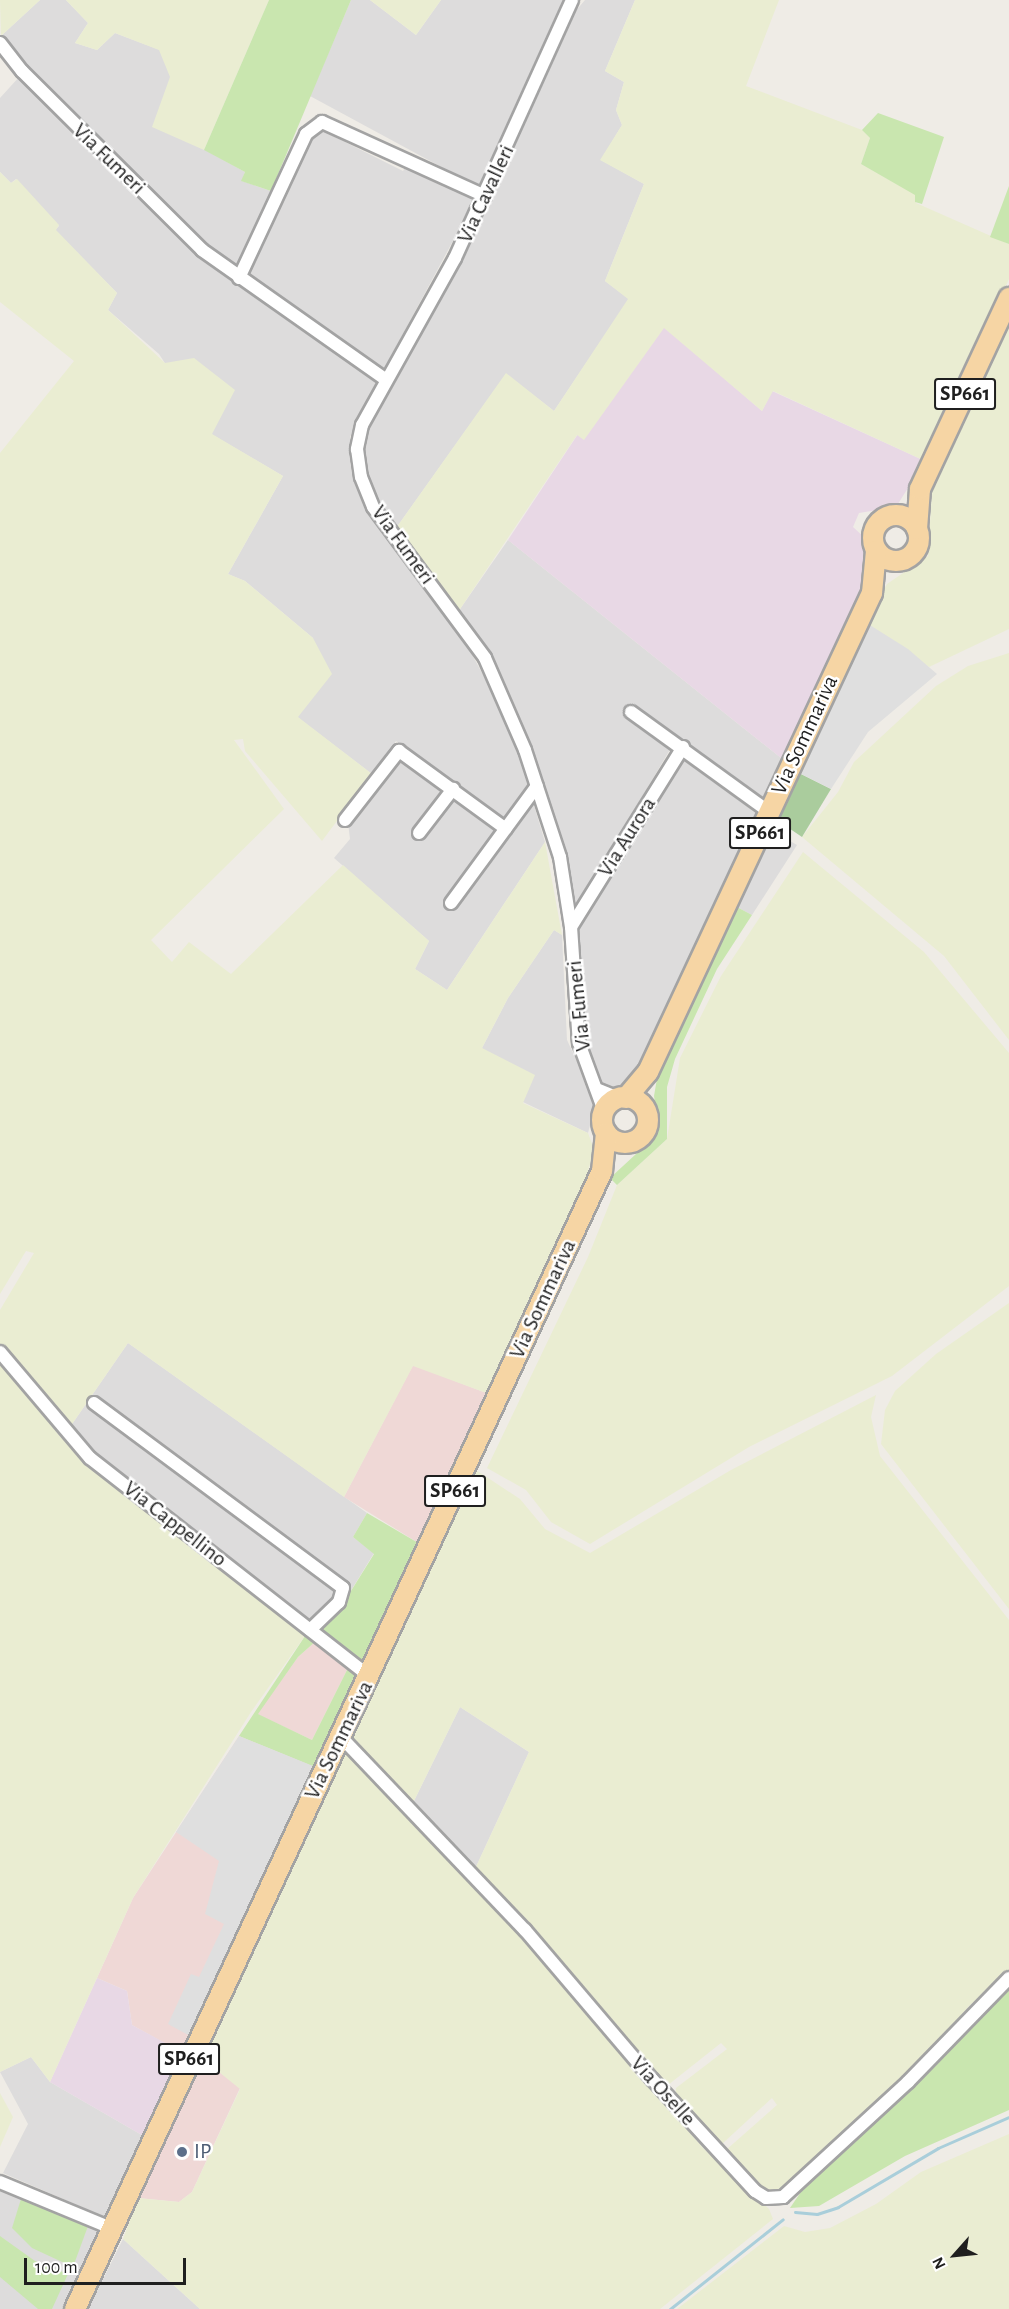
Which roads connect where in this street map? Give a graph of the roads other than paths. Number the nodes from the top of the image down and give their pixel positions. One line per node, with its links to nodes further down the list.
1 (572, 0): 3 (street, Via Cavalleri)
2 (0, 43): 4 (street, Via Fumeri)
3 (485, 196): 4 (street); 6 (street, Via Cavalleri)
4 (239, 278): 6 (street, Via Fumeri)
5 (1009, 298): 7 (main road, SP661)
6 (386, 380): 15 (street, Via Fumeri)
7 (920, 489): 8 (main road, SP661); 9 (main road, SP661)
8 (892, 516): 9 (main road); 10 (main road)
9 (917, 529): 11 (main road)
10 (876, 551): 11 (main road); 12 (main road, Via Sommariva / SP661)
11 (903, 560): 12 (main road, Via Sommariva / SP661)
12 (872, 593): 17 (main road, Via Sommariva / SP661)
13 (631, 712): 14 (street)
14 (682, 747): 17 (street); 22 (street, Via Aurora)
15 (537, 786): 19 (street); 22 (street, Via Fumeri)
16 (453, 789): 18 (street); 19 (street); 20 (street)
17 (769, 812): 23 (main road, Via Sommariva / SP661)
18 (345, 820)
19 (506, 829): 21 (street)
20 (419, 833)
21 (451, 903)
22 (571, 927): 24 (street, Via Fumeri)
23 (648, 1072): 24 (main road, Via Sommariva / SP661); 25 (main road, Via Sommariva / SP661)
24 (616, 1102): 25 (main road); 26 (main road)
25 (647, 1113): 27 (main road)
26 (606, 1133): 27 (main road); 28 (main road, Via Sommariva / SP661)
27 (629, 1143): 28 (main road, Via Sommariva / SP661)
28 (602, 1170): 32 (main road, Via Sommariva / SP661)
29 (0, 1352): 31 (street, Via Cappellino)
30 (94, 1402): 31 (street)
31 (310, 1630): 32 (street, Via Cappellino)
32 (369, 1676): 33 (main road, Via Sommariva / SP661)
33 (340, 1736): 34 (street, Via Oselle); 36 (main road, Via Sommariva / SP661)
34 (1009, 1978)
35 (0, 2182): 36 (street)
36 (111, 2228): 37 (main road, Via Sommariva / SP661)
37 (75, 2309)

